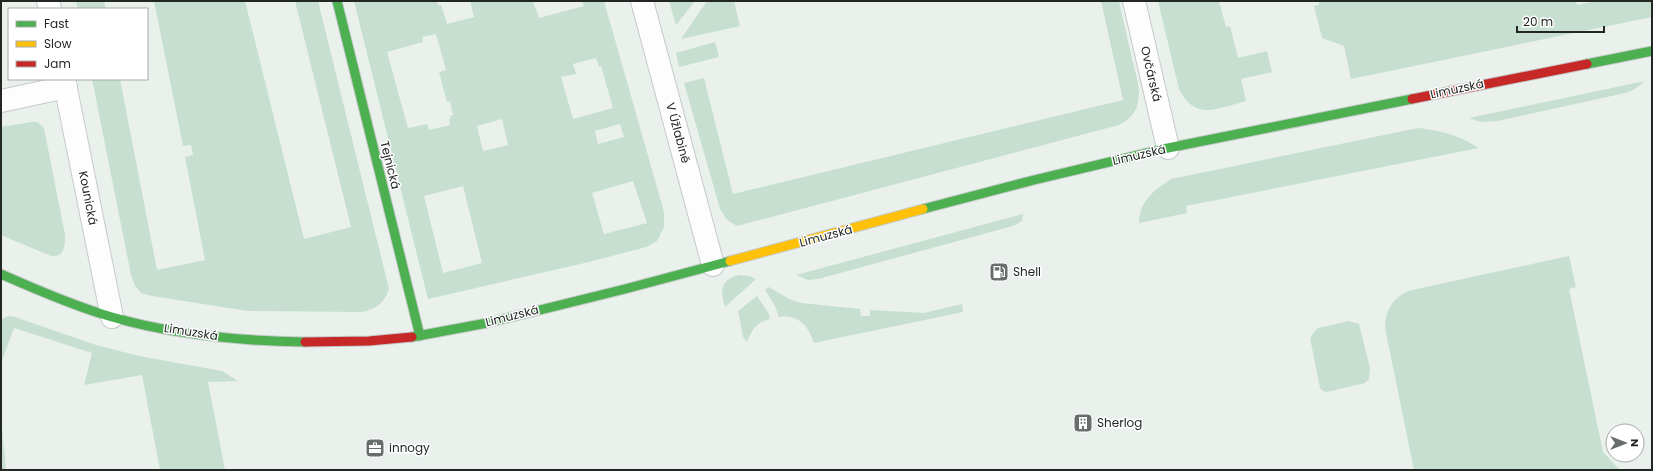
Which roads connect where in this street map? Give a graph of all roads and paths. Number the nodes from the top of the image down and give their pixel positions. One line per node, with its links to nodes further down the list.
1 (337, 1): 11 (street, Tejnická)
2 (642, 1): 8 (street, V Úžlabině)
3 (1134, 1): 7 (street, Ovčárská)
4 (1652, 50): 7 (street, Limuzská)
5 (65, 83): 6 (street); 10 (street, Kounická)
6 (1, 101)
7 (1168, 148): 8 (street, Limuzská)
8 (714, 265): 11 (street, Limuzská)
9 (1, 274): 10 (street, Limuzská)
10 (112, 317): 11 (street, Limuzská)
11 (420, 336)

